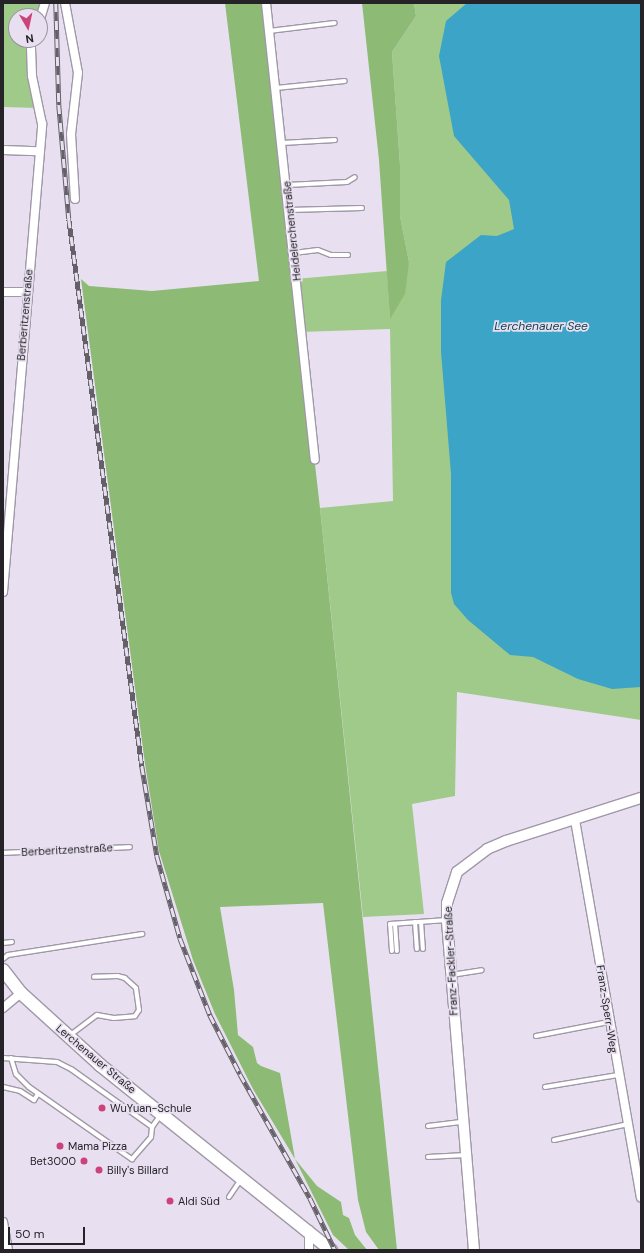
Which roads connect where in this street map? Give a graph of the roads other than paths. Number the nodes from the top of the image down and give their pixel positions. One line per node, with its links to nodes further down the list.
1 (65, 3): 14 (street)
2 (266, 3): 4 (street, Heidelerchenstraße)
3 (336, 23): 4 (lane)
4 (269, 31): 7 (street, Heidelerchenstraße)
5 (31, 48): 11 (street, Berberitzenstraße)
6 (345, 81): 7 (lane)
7 (276, 88): 9 (street, Heidelerchenstraße)
8 (335, 140): 9 (lane)
9 (282, 143): 13 (street, Heidelerchenstraße)
10 (3, 150): 11 (street)
11 (38, 151): 20 (street, Berberitzenstraße)
12 (355, 177): 13 (lane)
13 (286, 185): 16 (street, Heidelerchenstraße)
14 (75, 199)
15 (362, 208): 16 (lane)
16 (289, 210): 17 (street, Heidelerchenstraße)
17 (294, 253): 18 (lane); 21 (street, Heidelerchenstraße)
18 (348, 255)
19 (3, 292): 20 (street)
20 (26, 292): 22 (street, Berberitzenstraße)
21 (315, 459)
22 (3, 592)
23 (641, 798): 24 (street, Franz-Fackler-Straße)
24 (575, 820): 27 (street, Franz-Fackler-Straße); 45 (street, Franz-Sperr-Weg)
25 (130, 847): 26 (lane, Berberitzenstraße)
26 (3, 853)
27 (447, 920): 29 (lane); 41 (street, Franz-Fackler-Straße)
28 (415, 922): 29 (lane); 30 (lane); 34 (lane)
29 (421, 922): 35 (lane)
30 (396, 924): 36 (lane); 37 (lane)
31 (142, 934): 38 (lane)
32 (12, 942): 33 (lane)
33 (3, 943)
34 (417, 949)
35 (423, 949)
36 (392, 951)
37 (397, 951)
38 (3, 959)
39 (3, 970): 43 (main road, Lerchenauer Straße)
40 (482, 970): 41 (lane)
41 (451, 975): 55 (street, Franz-Fackler-Straße)
42 (94, 977): 47 (lane)
43 (21, 992): 44 (street); 47 (main road, Lerchenauer Straße)
44 (3, 1008)
45 (609, 1022): 46 (lane); 50 (street, Franz-Sperr-Weg)
46 (536, 1036)
47 (68, 1037): 54 (main road, Lerchenauer Straße)
48 (3, 1058): 49 (lane)
49 (11, 1058): 53 (lane); 58 (lane)
50 (618, 1075): 52 (lane); 56 (street, Franz-Sperr-Weg)
51 (3, 1087): 53 (lane)
52 (544, 1087)
53 (38, 1094): 58 (lane)
54 (162, 1114): 58 (lane); 62 (main road, Lerchenauer Straße)
55 (463, 1122): 57 (lane); 60 (street, Franz-Fackler-Straße)
56 (629, 1124): 59 (lane); 64 (street, Franz-Sperr-Weg)
57 (428, 1126)
58 (152, 1127)
59 (554, 1140)
60 (466, 1154): 61 (lane); 70 (street, Franz-Fackler-Straße)
61 (428, 1157)
62 (242, 1177): 63 (lane); 66 (main road, Lerchenauer Straße)
63 (229, 1197)
64 (641, 1197)
65 (3, 1222): 67 (street)
66 (309, 1230): 68 (street); 69 (main road, Lerchenauer Straße)
67 (8, 1250)
68 (309, 1250)
69 (331, 1250)
70 (474, 1250)

